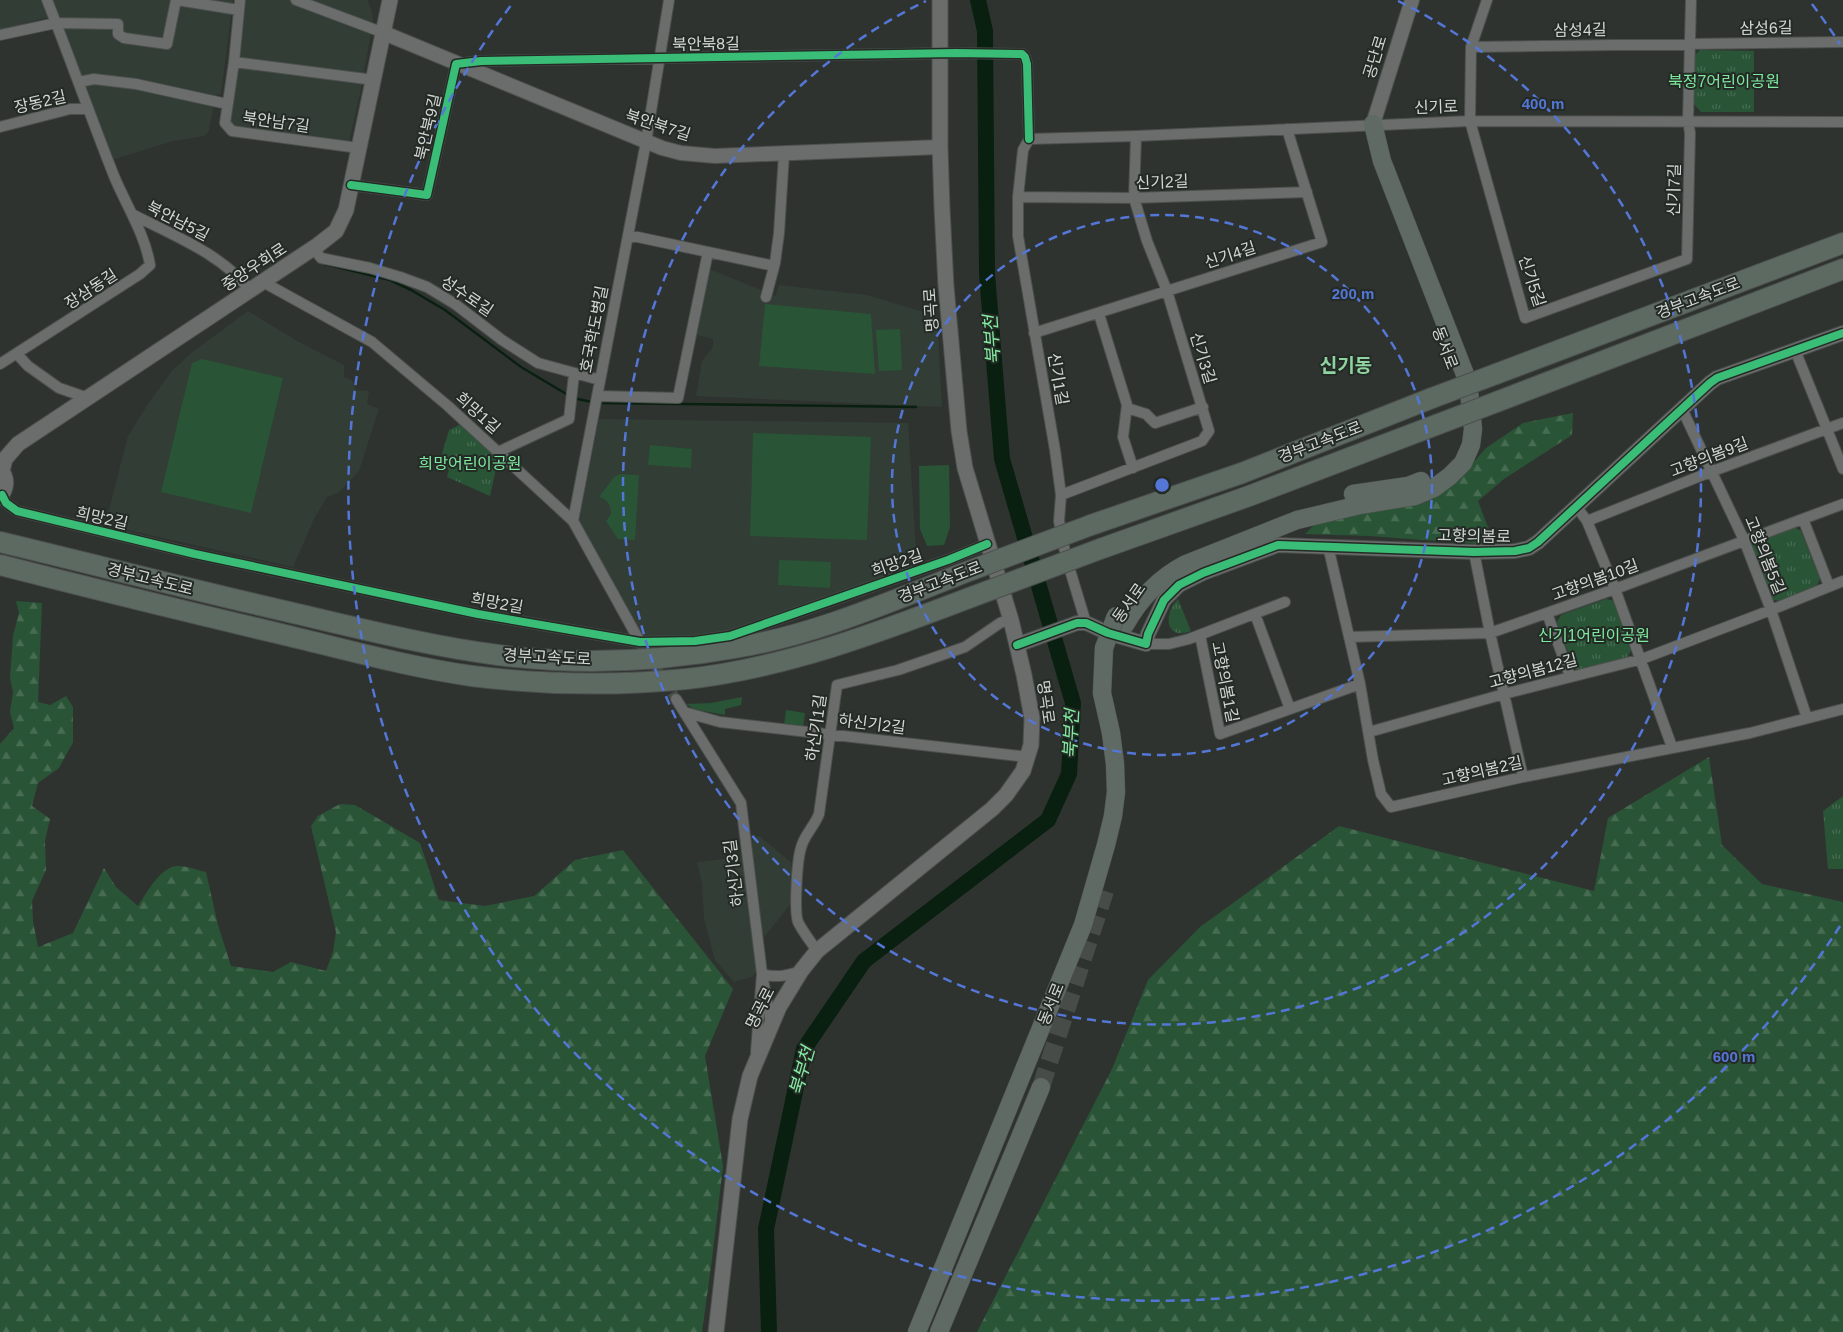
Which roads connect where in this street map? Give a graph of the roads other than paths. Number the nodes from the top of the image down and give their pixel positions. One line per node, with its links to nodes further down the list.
1 (47, 0): 11 (street, 북안남5길)
2 (177, 0): 10 (street, 북안남7길); 11 (street, 북안남7길)
3 (296, 0): 12 (street)
4 (390, 0): 12 (main road, 중앙우회로)
5 (668, 0): 18 (street, 호국학도병길)
6 (940, 0): 17 (main road, 명곡로)
7 (1412, 0): 28 (street, 공단로)
8 (1487, 0): 16 (street)
9 (1690, 0): 15 (street)
10 (239, 5): 19 (street, 북안남7길)
11 (56, 23): 13 (street); 22 (street, 북안남5길)
12 (384, 33): 20 (street, 북안북7길); 21 (main road, 중앙우회로)
13 (0, 35)
14 (1843, 42): 15 (street, 삼성6길)
15 (1690, 44): 16 (street, 삼성4길); 26 (street)
16 (1471, 47): 25 (street)
17 (948, 54): 18 (street, 북안북8길); 32 (street, 북안북8길); 34 (main road, 명곡로)
18 (660, 58): 20 (street, 북안북8길); 33 (street, 호국학도병길)
19 (234, 62): 21 (street); 23 (street, 북안남7길)
20 (456, 64): 33 (street, 북안북7길); 37 (street, 북안북9길)
21 (374, 80): 35 (main road, 중앙우회로)
22 (79, 82): 23 (street); 24 (street, 북안남5길)
23 (227, 104): 35 (street, 북안남7길)
24 (88, 109): 29 (street, 장동2길); 41 (street, 북안남5길)
25 (1470, 121): 26 (street, 신기로); 28 (street, 신기로); 46 (street, 신기5길)
26 (1688, 121): 27 (street, 신기로); 46 (street, 신기7길)
27 (1843, 122)
28 (1373, 124): 30 (street, 신기로); 102 (highway, 동서로)
29 (0, 127)
30 (1286, 129): 31 (street, 신기로); 38 (street, 신기4길)
31 (1136, 136): 32 (street, 신기로); 40 (street, 신기3길)
32 (1030, 139): 39 (street, 신기1길)
33 (646, 142): 36 (street, 북안북7길); 42 (street, 호국학도병길)
34 (940, 147): 36 (street, 북안북7길); 83 (main road, 명곡로)
35 (359, 148): 37 (main road, 중앙우회로)
36 (784, 154): 47 (street)
37 (351, 185): 44 (main road, 중앙우회로)
38 (1306, 192): 40 (street, 신기2길); 50 (street, 신기4길)
39 (1018, 197): 40 (street, 신기2길); 53 (street, 신기1길)
40 (1134, 198): 50 (street, 신기3길)
41 (132, 214): 49 (street, 북안남5길); 56 (street, 장삼동길)
42 (628, 235): 45 (street); 59 (street, 호국학도병길)
43 (1843, 243): 82 (highway, 경부고속도로, bridge)
44 (313, 248): 49 (main road, 중앙우회로); 58 (street, 성수로길)
45 (708, 252): 47 (street); 60 (street)
46 (1687, 259)
47 (774, 266): 51 (street)
48 (1843, 269): 86 (highway, 경부고속도로, bridge)
49 (256, 286): 61 (main road, 중앙우회로); 68 (street, 희망1길)
50 (1167, 291): 52 (street, 신기4길); 62 (street, 신기3길)
51 (766, 297)
52 (1099, 314): 53 (street, 신기4길); 63 (street)
53 (1034, 333): 74 (street, 신기1길)
54 (1843, 333): 55 (street, 고향의봄로)
55 (1795, 350): 64 (street, 고향의봄로); 66 (street)
56 (17, 354): 57 (street, 장삼동길); 61 (street)
57 (0, 364)
58 (574, 374): 59 (street, 성수로길); 68 (street)
59 (600, 380): 60 (street, 호국학도병길)
60 (597, 397): 80 (street, 호국학도병길)
61 (88, 398): 67 (main road, 중앙우회로)
62 (1203, 407): 63 (street); 70 (street, 신기3길)
63 (1126, 408): 70 (street)
64 (1682, 409): 73 (street, 고향의봄5길); 77 (street, 고향의봄로)
65 (1843, 423): 66 (street, 고향의봄9길)
66 (1827, 429): 71 (street); 73 (street, 고향의봄9길)
67 (18, 444): 69 (main road); 72 (main road, 중앙우회로)
68 (498, 452): 80 (street, 희망1길)
69 (0, 455)
70 (1133, 468): 74 (street, 신기3길)
71 (1843, 469)
72 (1, 470): 75 (main road)
73 (1713, 471): 79 (street, 고향의봄9길); 81 (street, 고향의봄5길)
74 (1061, 495): 95 (street, 신기1길)
75 (1, 496): 99 (street, 희망2길)
76 (1843, 504): 78 (street, 고향의봄10길)
77 (1576, 506): 79 (street); 85 (street, 고향의봄로)
78 (1803, 520): 81 (street, 고향의봄10길); 88 (street)
79 (1587, 521): 89 (street)
80 (573, 522): 99 (street, 희망1길)
81 (1744, 540): 89 (street, 고향의봄10길); 91 (street, 고향의봄5길)
82 (0, 542)
83 (987, 544): 94 (main road, 명곡로); 99 (street, 희망2길)
84 (1328, 546): 85 (street, 고향의봄로); 98 (street, 고향의봄2길); 100 (street, 고향의봄로)
85 (1474, 552): 96 (street)
86 (0, 565)
87 (1843, 581): 88 (street, 고향의봄12길)
88 (1829, 586): 91 (street, 고향의봄12길)
89 (1615, 589): 92 (street, 고향의봄10길); 103 (street)
90 (1285, 602): 93 (street)
91 (1771, 610): 103 (street, 고향의봄12길); 111 (street, 고향의봄5길)
92 (1547, 613): 96 (street, 고향의봄10길); 104 (street)
93 (1255, 614): 97 (street); 108 (street)
94 (1010, 619): 101 (main road, 명곡로); 113 (street, 하신기1길)
95 (1082, 623): 100 (street); 101 (street)
96 (1490, 633): 98 (street, 고향의봄10길); 106 (street)
97 (1200, 635): 100 (street, 고향의봄1길); 108 (street, 고향의봄1길)
98 (1349, 637): 105 (street, 고향의봄2길)
99 (640, 642)
100 (1146, 644)
101 (1017, 645): 115 (main road, 명곡로)
102 (1110, 649): 117 (highway, 동서로); 125 (highway, 동서로)
103 (1642, 658): 104 (street, 고향의봄12길); 114 (street)
104 (1570, 676): 106 (street, 고향의봄12길)
105 (1360, 684): 108 (street, 고향의봄1길); 112 (street, 고향의봄2길)
106 (1504, 694): 112 (street, 고향의봄12길); 116 (street)
107 (676, 698): 110 (street, 하신기3길)
108 (1290, 709)
109 (1843, 709): 111 (street, 고향의봄2길)
110 (684, 712): 113 (street, 하신기2길); 120 (street, 하신기3길)
111 (1807, 718): 114 (street, 고향의봄2길)
112 (1369, 732): 116 (street, 고향의봄2길)
113 (831, 734): 115 (street, 하신기2길); 118 (street, 하신기1길)
114 (1672, 747): 116 (street, 고향의봄2길)
115 (1028, 757): 118 (main road, 명곡로)
116 (1523, 777)
117 (1105, 891)
118 (817, 951): 119 (main road, 명곡로)
119 (801, 971): 120 (street); 121 (main road, 명곡로)
120 (762, 974): 121 (street); 122 (street, 하신기3길)
121 (771, 1023): 122 (main road, 명곡로)
122 (755, 1061): 124 (main road, 명곡로)
123 (1041, 1087): 126 (highway)
124 (716, 1332)
125 (917, 1332)
126 (939, 1332)

